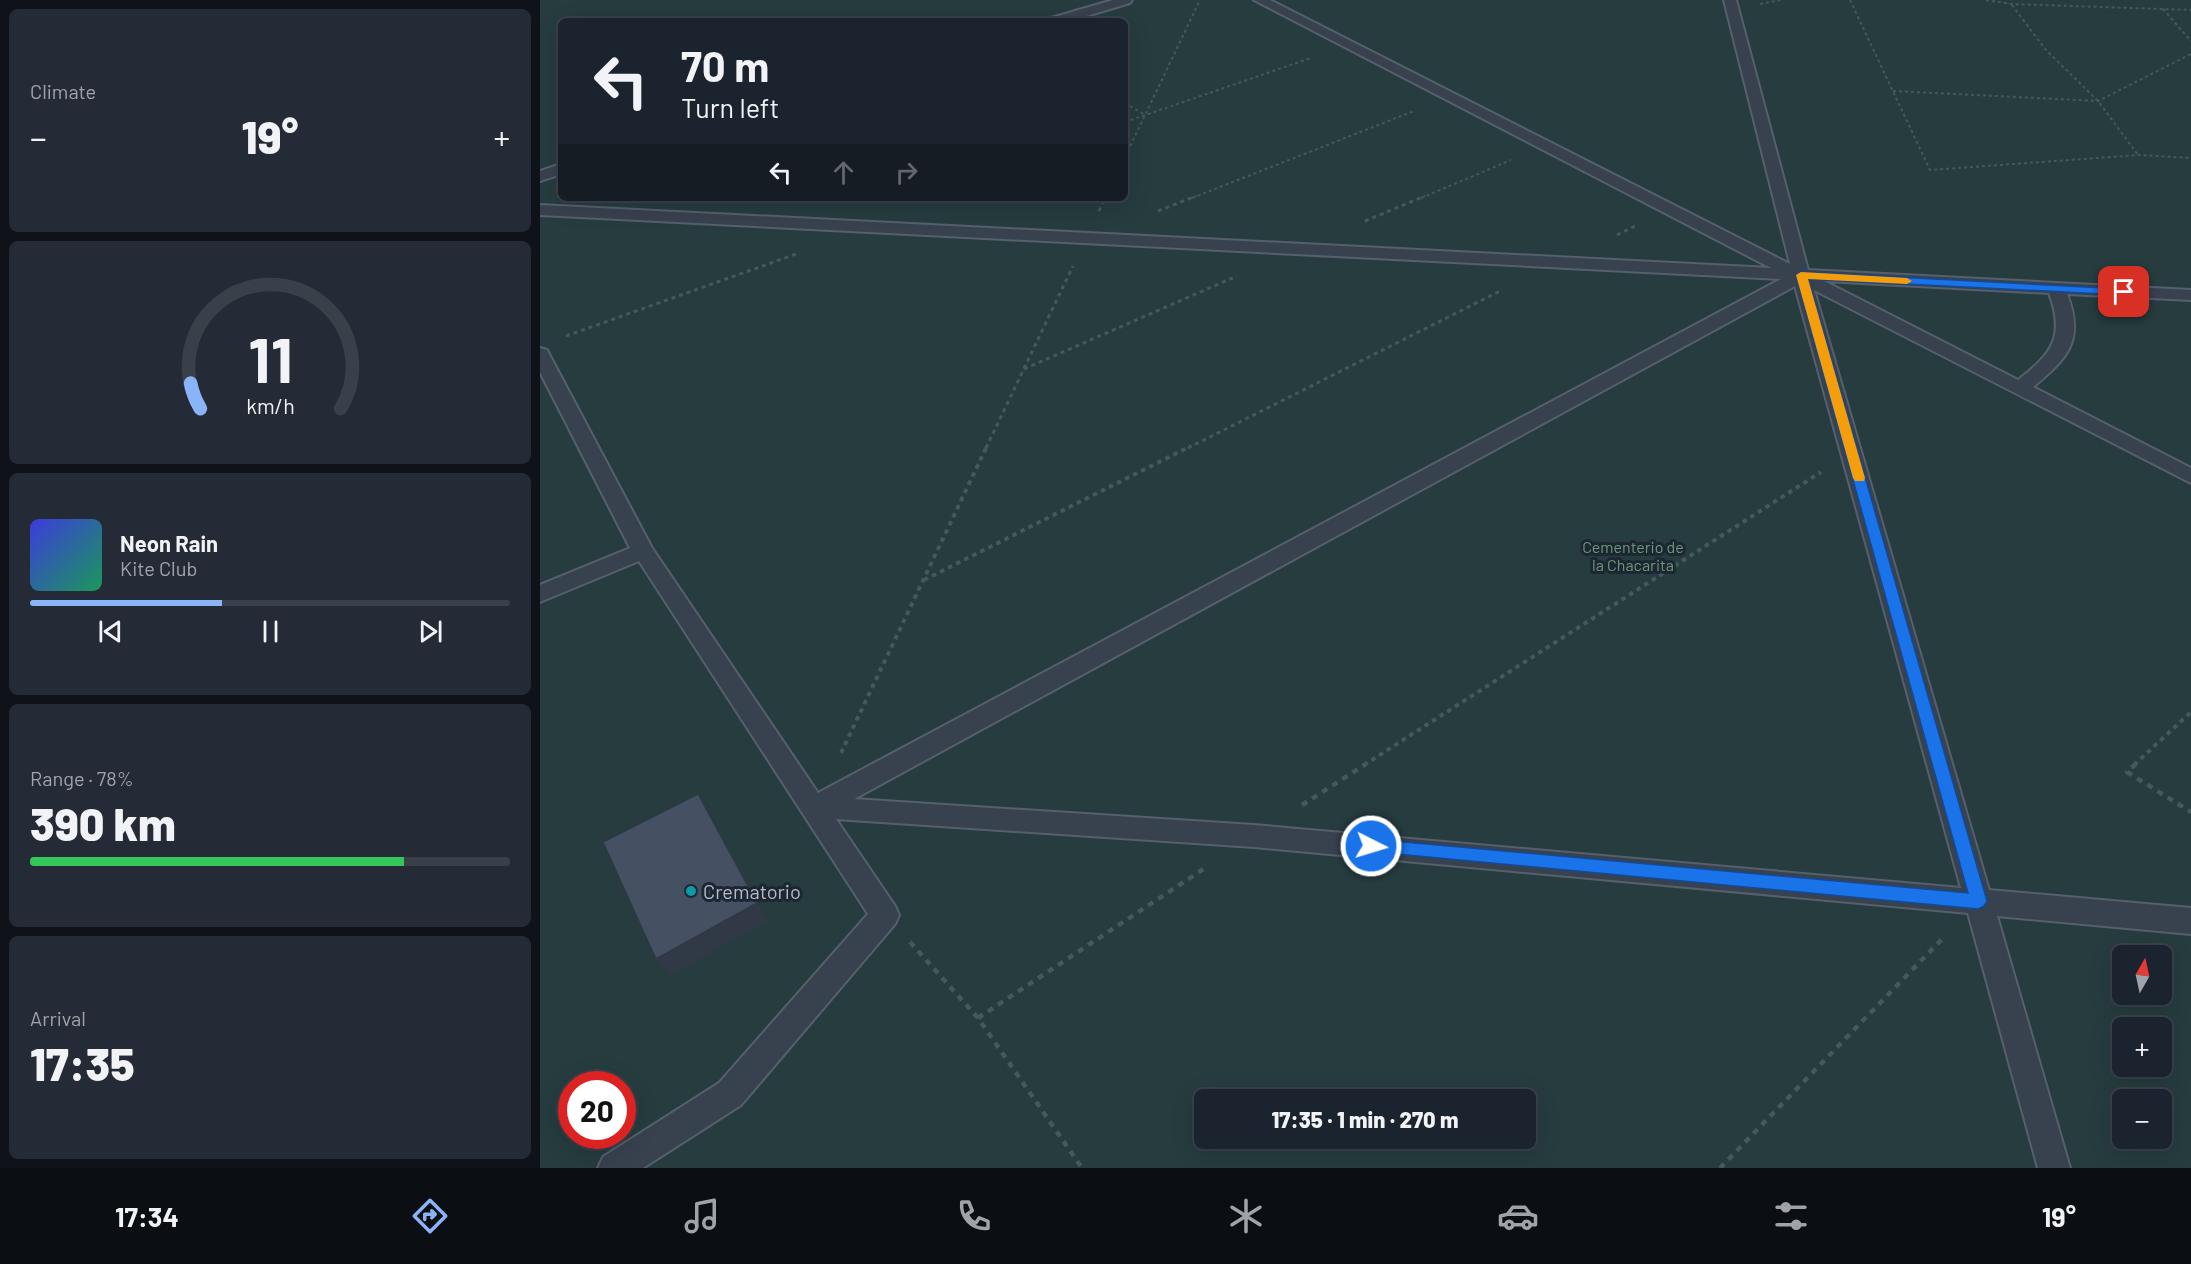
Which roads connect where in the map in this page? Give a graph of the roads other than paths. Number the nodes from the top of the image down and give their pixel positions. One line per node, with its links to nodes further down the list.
1 (1126, 0): 4 (lane)
2 (1260, 0): 8 (lane)
3 (1730, 0): 8 (lane)
4 (1066, 18)
5 (558, 171): 6 (lane)
6 (540, 176)
7 (540, 210): 8 (lane)
8 (1801, 275): 9 (lane); 12 (lane); 16 (lane); 17 (lane)
9 (2056, 288): 10 (lane); 12 (lane)
10 (2191, 296)
11 (540, 354): 14 (lane)
12 (2020, 388): 13 (lane)
13 (2191, 476)
14 (643, 551): 15 (lane); 16 (lane)
15 (540, 594)
16 (815, 807): 17 (lane); 19 (lane)
17 (1978, 901): 18 (lane); 20 (lane)
18 (2191, 921)
19 (614, 1168)
20 (2054, 1168)

